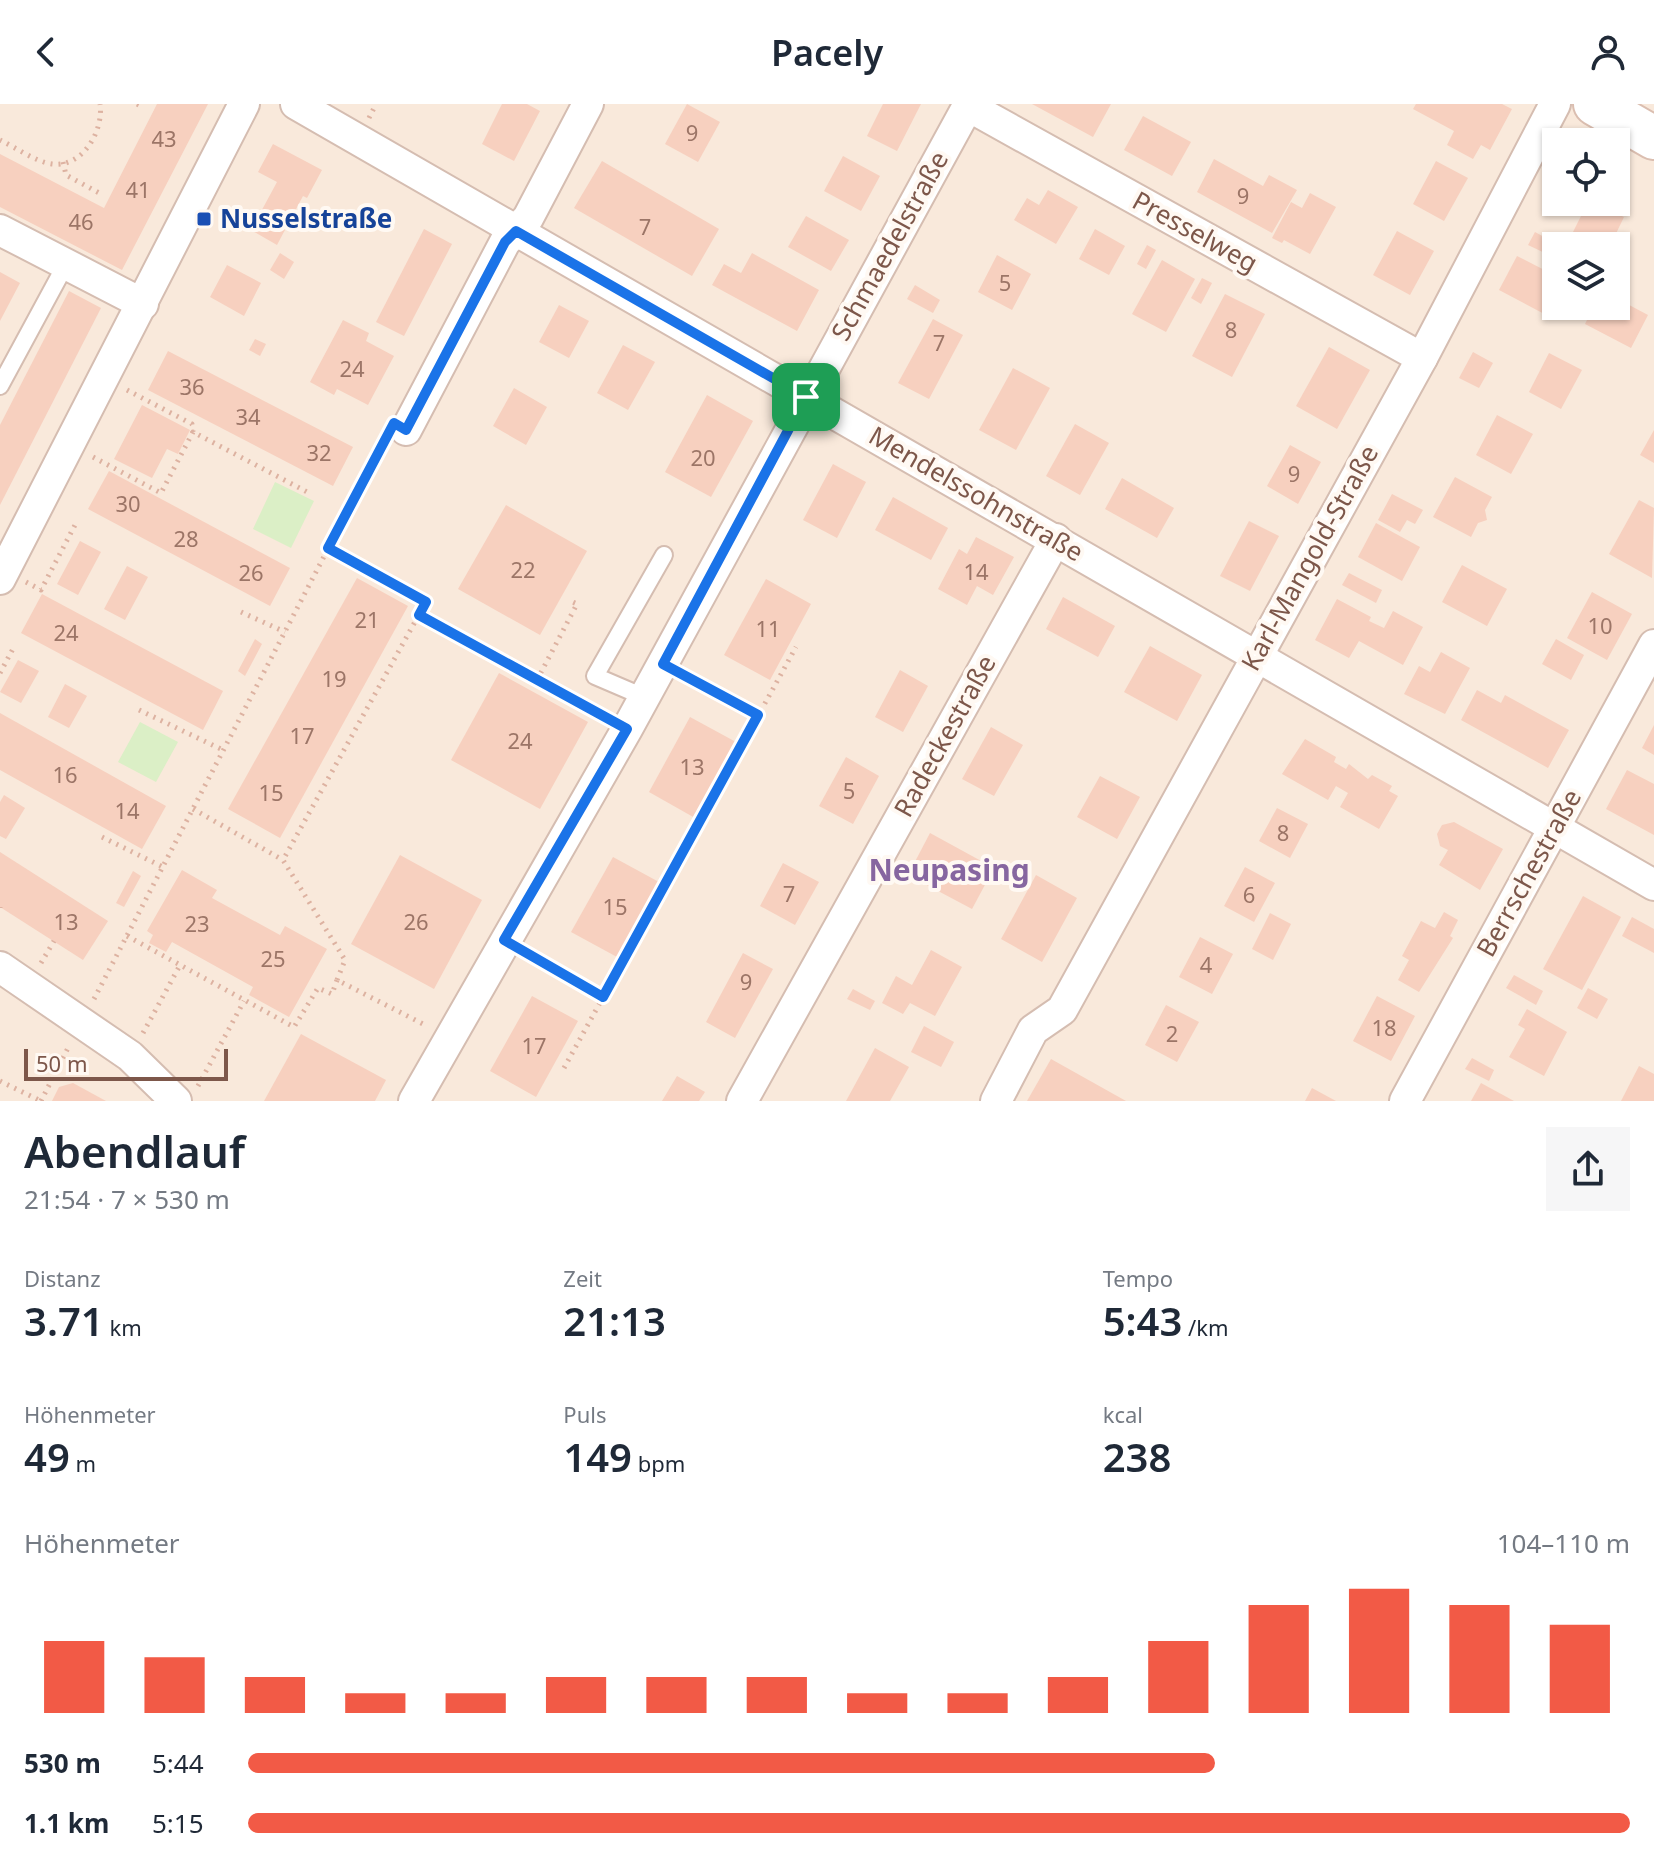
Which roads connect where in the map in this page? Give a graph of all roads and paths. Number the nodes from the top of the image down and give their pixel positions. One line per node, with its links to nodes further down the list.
1 (100, 104): 8 (path)
2 (244, 104): 13 (street)
3 (296, 104): 11 (street, Mendelssohnstraße)
4 (588, 104): 11 (street)
5 (1555, 104): 14 (street, Karl-Mangold-Straße)
6 (968, 105): 14 (street, Presselweg); 17 (street, Schmaedelstraße)
7 (0, 140): 8 (path)
8 (63, 162): 9 (path)
9 (101, 194)
10 (0, 230): 12 (street)
11 (516, 231): 17 (street, Mendelssohnstraße); 18 (street)
12 (66, 264): 13 (street); 16 (lane)
13 (143, 304): 15 (street)
14 (1422, 358): 34 (street, Karl-Mangold-Straße)
15 (105, 378): 19 (path); 26 (street)
16 (0, 386)
17 (806, 397): 23 (street, Mendelssohnstraße); 35 (street, Schmaedelstraße)
18 (406, 430): 24 (path)
19 (193, 432): 20 (path); 21 (path)
20 (87, 454)
21 (311, 494)
22 (75, 525): 26 (path)
23 (1056, 539): 34 (street, Mendelssohnstraße); 66 (street, Radeckestraße)
24 (328, 548): 29 (path); 30 (path)
25 (664, 555): 38 (lane)
26 (11, 579)
27 (568, 600): 37 (path)
28 (241, 612): 30 (path)
29 (419, 615): 37 (path); 46 (path)
30 (285, 632): 42 (path)
31 (15, 645): 36 (path)
32 (1654, 645): 44 (street, Berrschestraße)
33 (796, 647): 40 (path)
34 (1256, 655): 44 (street, Mendelssohnstraße); 67 (street, Karl-Mangold-Straße)
35 (663, 664): 38 (street, Schmaedelstraße); 40 (path)
36 (0, 673)
37 (537, 680): 41 (path)
38 (644, 697): 41 (street, Schmaedelstraße)
39 (139, 710): 42 (path)
40 (758, 715): 56 (path)
41 (627, 729): 50 (street, Schmaedelstraße)
42 (223, 750): 43 (path)
43 (193, 809): 46 (path); 47 (path)
44 (1554, 828): 48 (street, Mendelssohnstraße); 68 (street, Berrschestraße)
45 (102, 837): 47 (path)
46 (283, 860): 55 (path)
47 (163, 867): 49 (path)
48 (1654, 885)
49 (127, 936): 54 (path); 58 (path)
50 (504, 940): 56 (path); 59 (street, Schmaedelstraße)
51 (54, 941): 52 (path)
52 (41, 963)
53 (0, 967): 58 (street)
54 (179, 967): 57 (path); 60 (path)
55 (337, 980): 57 (path); 59 (path)
56 (603, 997): 61 (path)
57 (244, 1001): 63 (path)
58 (83, 1021): 60 (street); 64 (path)
59 (449, 1037): 65 (street, Schmaedelstraße)
60 (130, 1056): 63 (street)
61 (564, 1068)
62 (0, 1081): 64 (path)
63 (185, 1097)
64 (41, 1101)
65 (414, 1101)
66 (742, 1101)
67 (996, 1101)
68 (1405, 1101)

